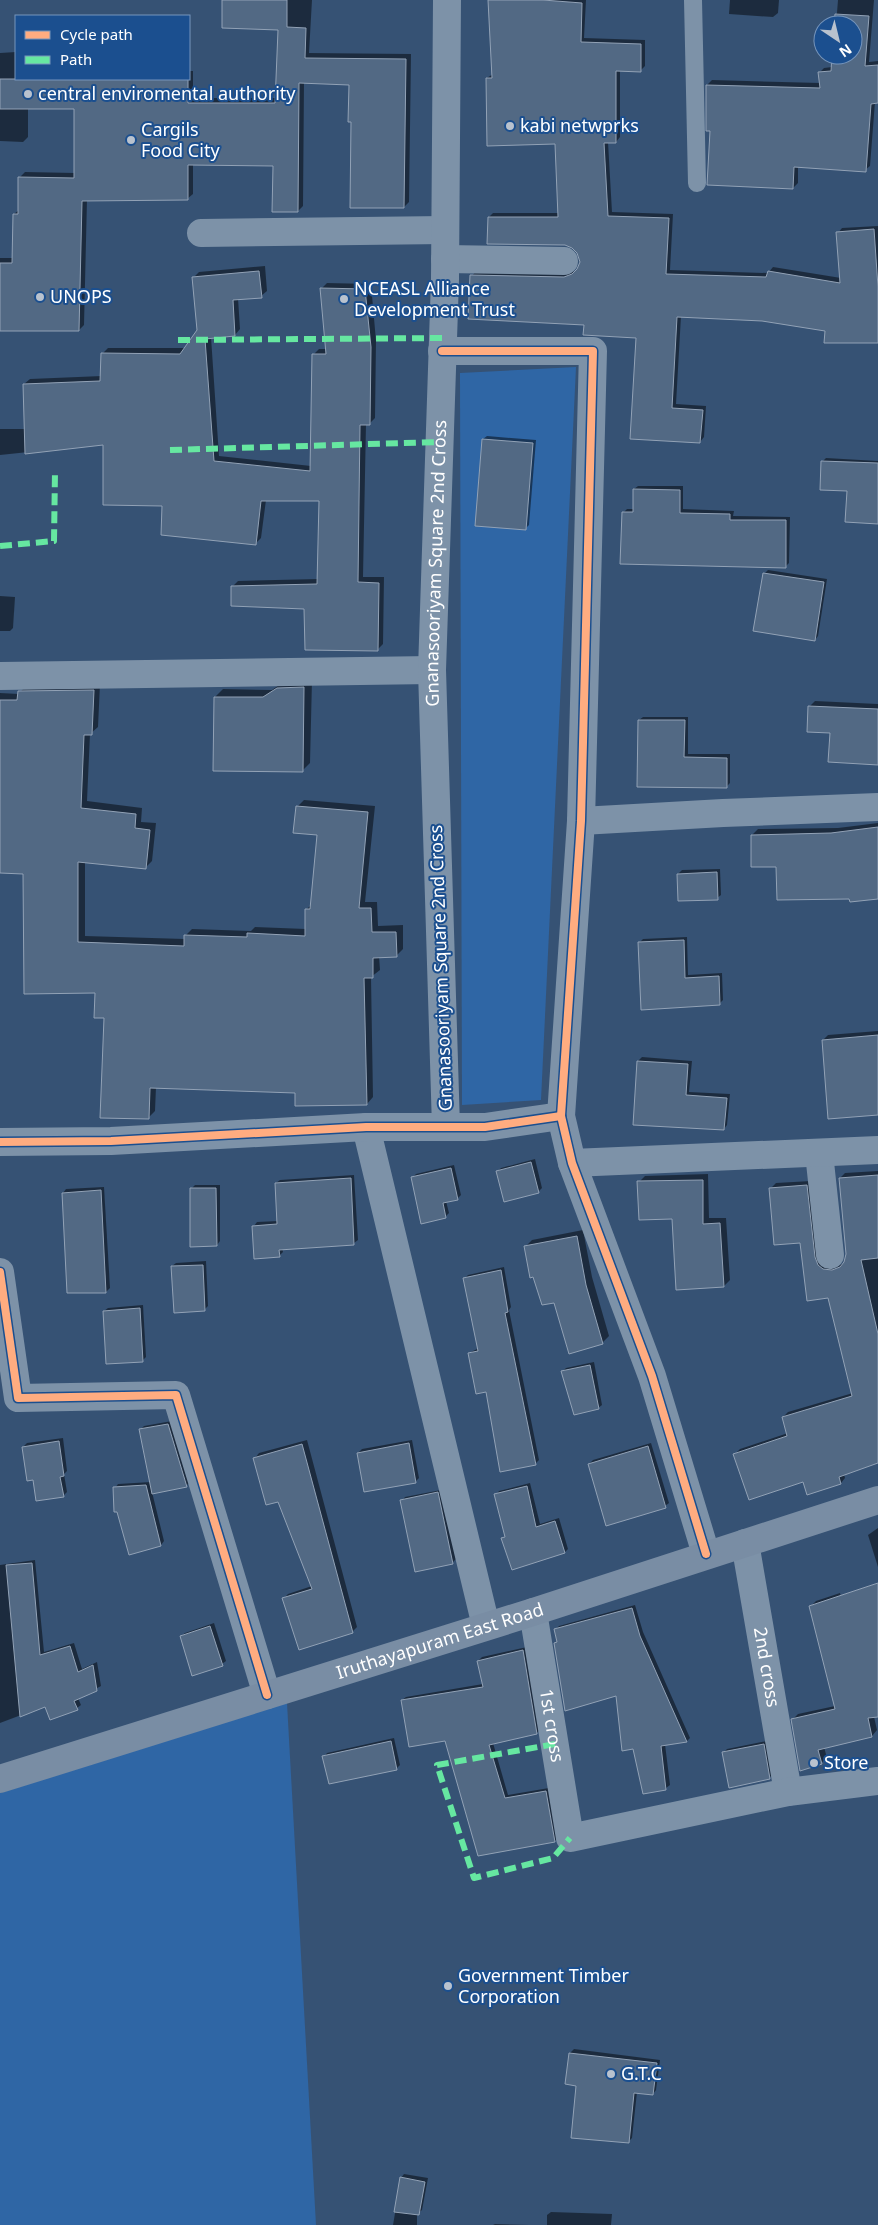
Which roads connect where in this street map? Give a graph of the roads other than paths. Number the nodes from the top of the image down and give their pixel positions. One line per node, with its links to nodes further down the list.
1 (448, 0): 4 (street, Gnanasooriyam Square 2nd Cross)
2 (692, 0): 3 (lane)
3 (697, 183)
4 (445, 230): 5 (street); 6 (street, Gnanasooriyam Square 2nd Cross)
5 (201, 233)
6 (445, 259): 7 (street); 8 (street, Gnanasooriyam Square 2nd Cross)
7 (564, 261)
8 (442, 351): 9 (street, Gnanasooriyam Square 2nd Cross); 12 (street)
9 (432, 670): 10 (street); 15 (street, Gnanasooriyam Square 2nd Cross)
10 (0, 676)
11 (878, 807): 12 (street)
12 (582, 821): 13 (street)
13 (561, 1116): 15 (street); 19 (street)
14 (366, 1127): 15 (street); 16 (street); 27 (street)
15 (446, 1127)
16 (0, 1142)
17 (878, 1150): 18 (street)
18 (819, 1153): 19 (street); 20 (street)
19 (572, 1163): 25 (street)
20 (830, 1255)
21 (0, 1272): 22 (street)
22 (9, 1399): 28 (street)
23 (878, 1500): 24 (main road, Iruthayapuram East Road)
24 (745, 1544): 25 (main road, Iruthayapuram East Road); 31 (street, 2nd cross)
25 (706, 1554): 26 (main road, Iruthayapuram East Road)
26 (533, 1612): 27 (main road, Iruthayapuram East Road); 31 (street, 1st cross)
27 (486, 1626): 28 (main road, Iruthayapuram East Road)
28 (267, 1695): 29 (main road, Iruthayapuram East Road)
29 (0, 1779)
30 (878, 1781): 31 (street)
31 (788, 1792)

